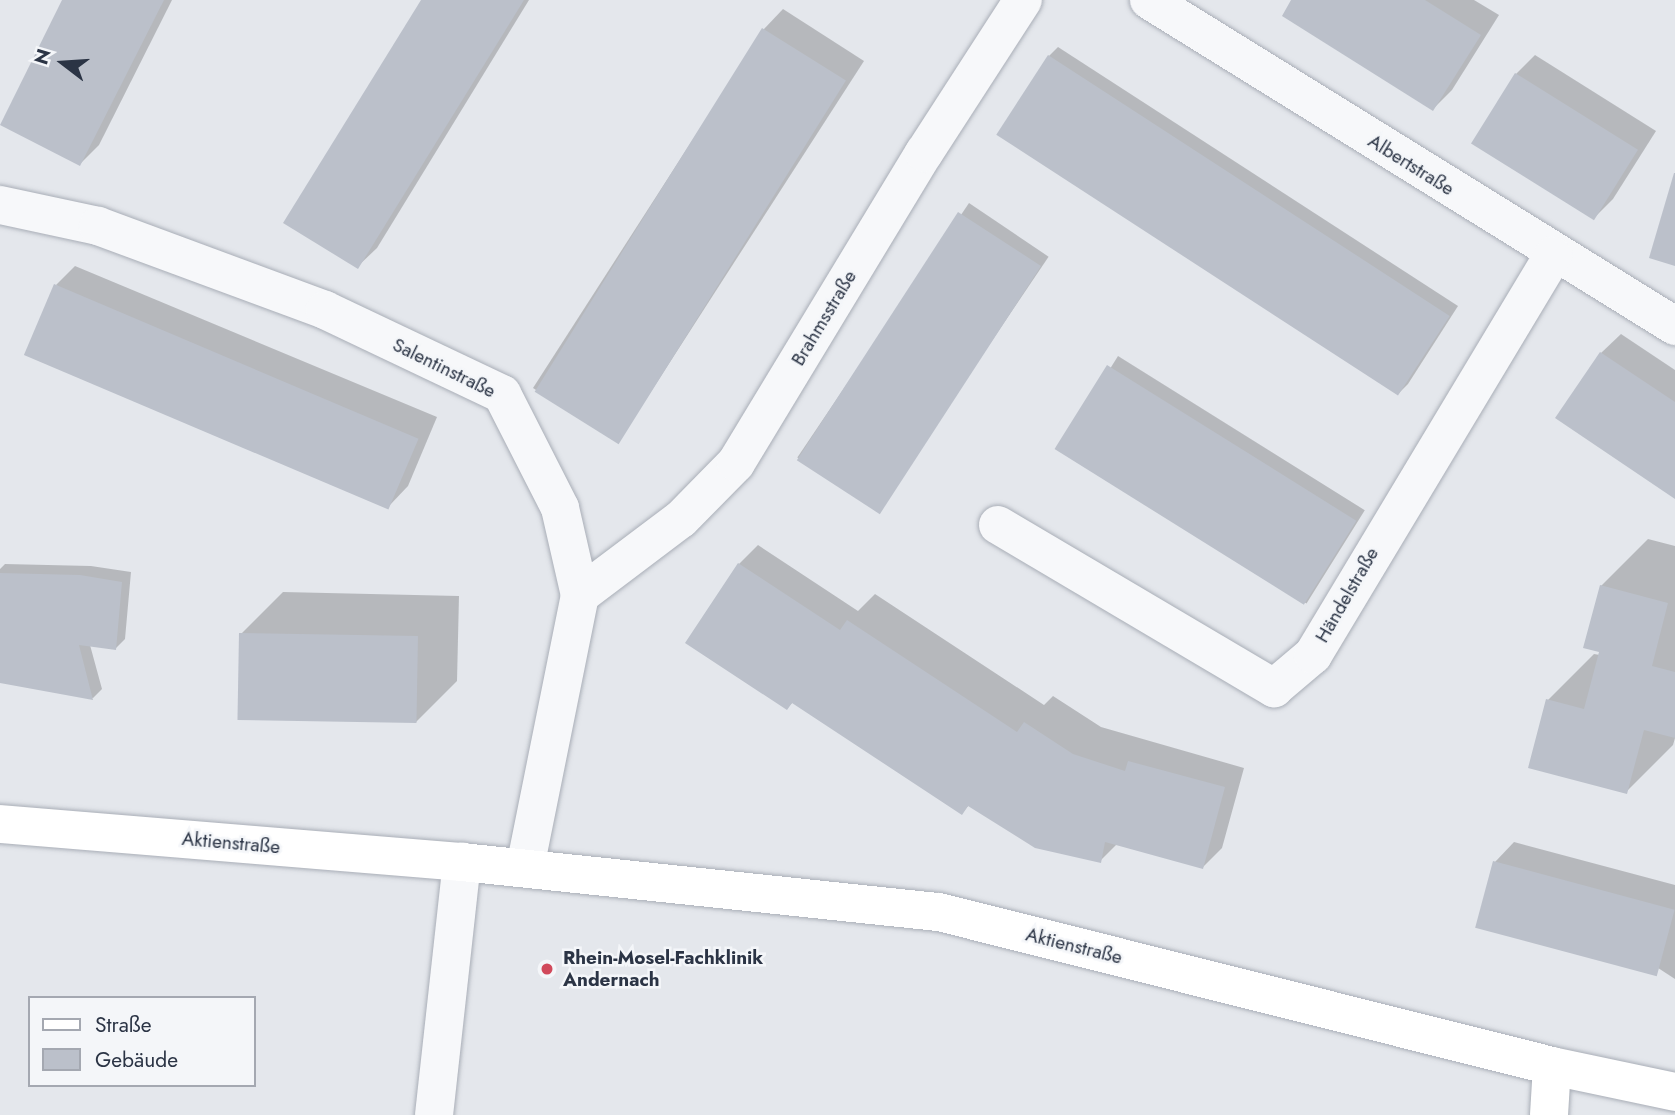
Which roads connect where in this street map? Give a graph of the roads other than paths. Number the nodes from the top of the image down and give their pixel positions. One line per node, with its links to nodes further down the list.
1 (1023, 0): 7 (street, Brahmsstraße)
2 (1149, 0): 4 (street, Albertstraße)
3 (0, 205): 7 (street, Salentinstraße)
4 (1553, 254): 5 (street, Albertstraße); 6 (street, Händelstraße)
5 (1675, 326)
6 (998, 525)
7 (580, 595): 10 (street, Salentinstraße)
8 (0, 824): 9 (street, Aktienstraße)
9 (462, 862): 10 (street, Aktienstraße); 13 (street)
10 (525, 868): 11 (street, Aktienstraße)
11 (1552, 1066): 12 (street, Aktienstraße); 14 (street)
12 (1675, 1092)
13 (433, 1115)
14 (1549, 1115)

